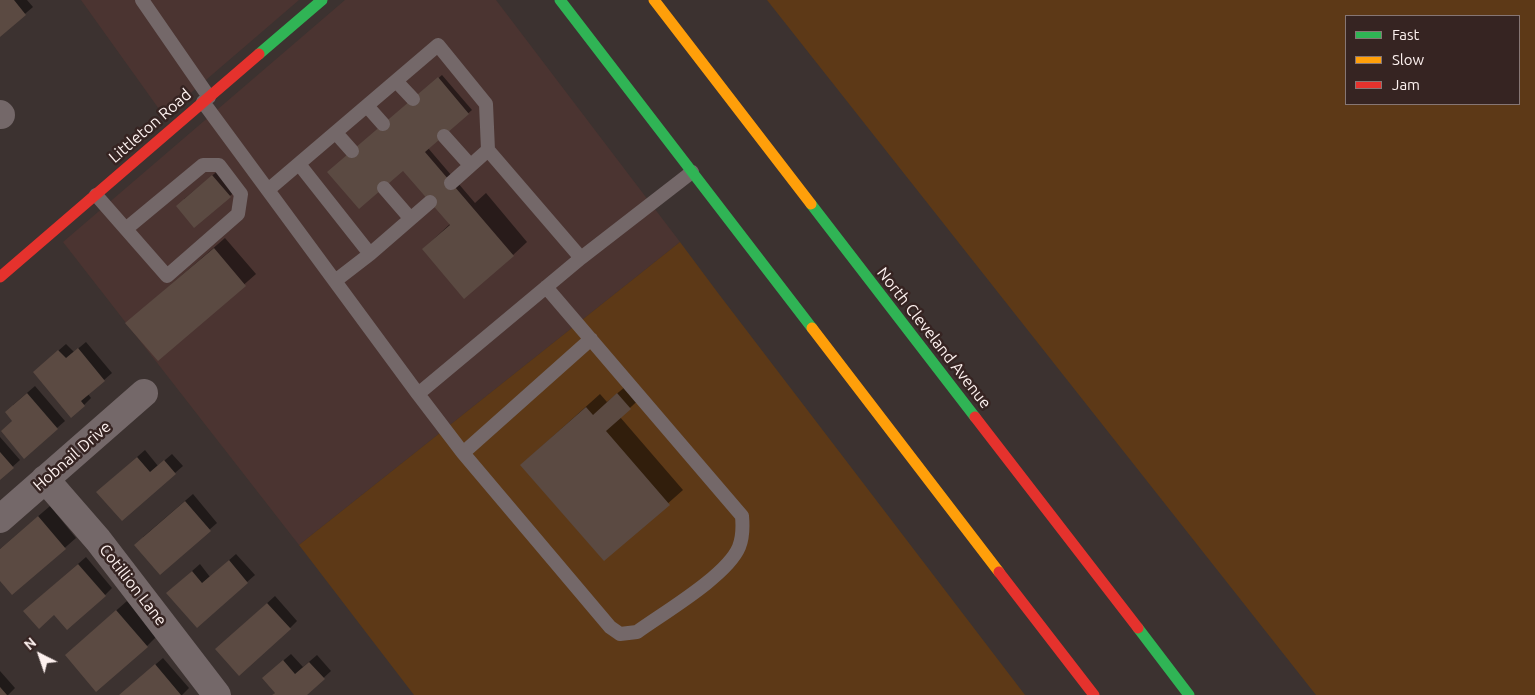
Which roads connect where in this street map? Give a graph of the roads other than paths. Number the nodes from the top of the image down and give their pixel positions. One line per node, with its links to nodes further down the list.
1 (142, 0): 7 (lane)
2 (322, 0): 7 (main road, Littleton Road)
3 (560, 0): 17 (main road)
4 (654, 0): 39 (main road, North Cleveland Avenue)
5 (396, 81): 6 (lane); 8 (lane); 12 (lane)
6 (412, 99)
7 (206, 100): 15 (lane); 22 (main road, Littleton Road)
8 (367, 106): 9 (lane); 10 (lane)
9 (383, 124)
10 (336, 132): 13 (lane); 14 (lane)
11 (444, 136): 16 (lane)
12 (488, 150): 16 (lane); 27 (lane)
13 (352, 151)
14 (299, 164): 21 (lane); 26 (lane)
15 (249, 165): 18 (lane); 21 (lane)
16 (470, 165): 19 (lane)
17 (692, 172): 27 (lane); 38 (main road)
18 (230, 180): 25 (lane); 25 (lane)
19 (451, 183)
20 (384, 188): 24 (lane)
21 (268, 190): 29 (lane)
22 (96, 195): 25 (lane); 28 (main road, Littleton Road)
23 (430, 202): 24 (lane)
24 (410, 218): 26 (lane)
25 (127, 228)
26 (370, 254): 29 (lane)
27 (581, 258): 30 (lane)
28 (0, 277)
29 (335, 281): 33 (lane)
30 (546, 287): 31 (lane); 33 (lane)
31 (591, 339): 34 (lane); 34 (lane)
32 (144, 393): 35 (street, Hobnail Drive)
33 (418, 394): 34 (lane)
34 (463, 453)
35 (45, 479): 36 (street, Hobnail Drive); 37 (street, Cotillion Lane)
36 (0, 518)
37 (217, 695)
38 (1094, 695)
39 (1189, 695)

